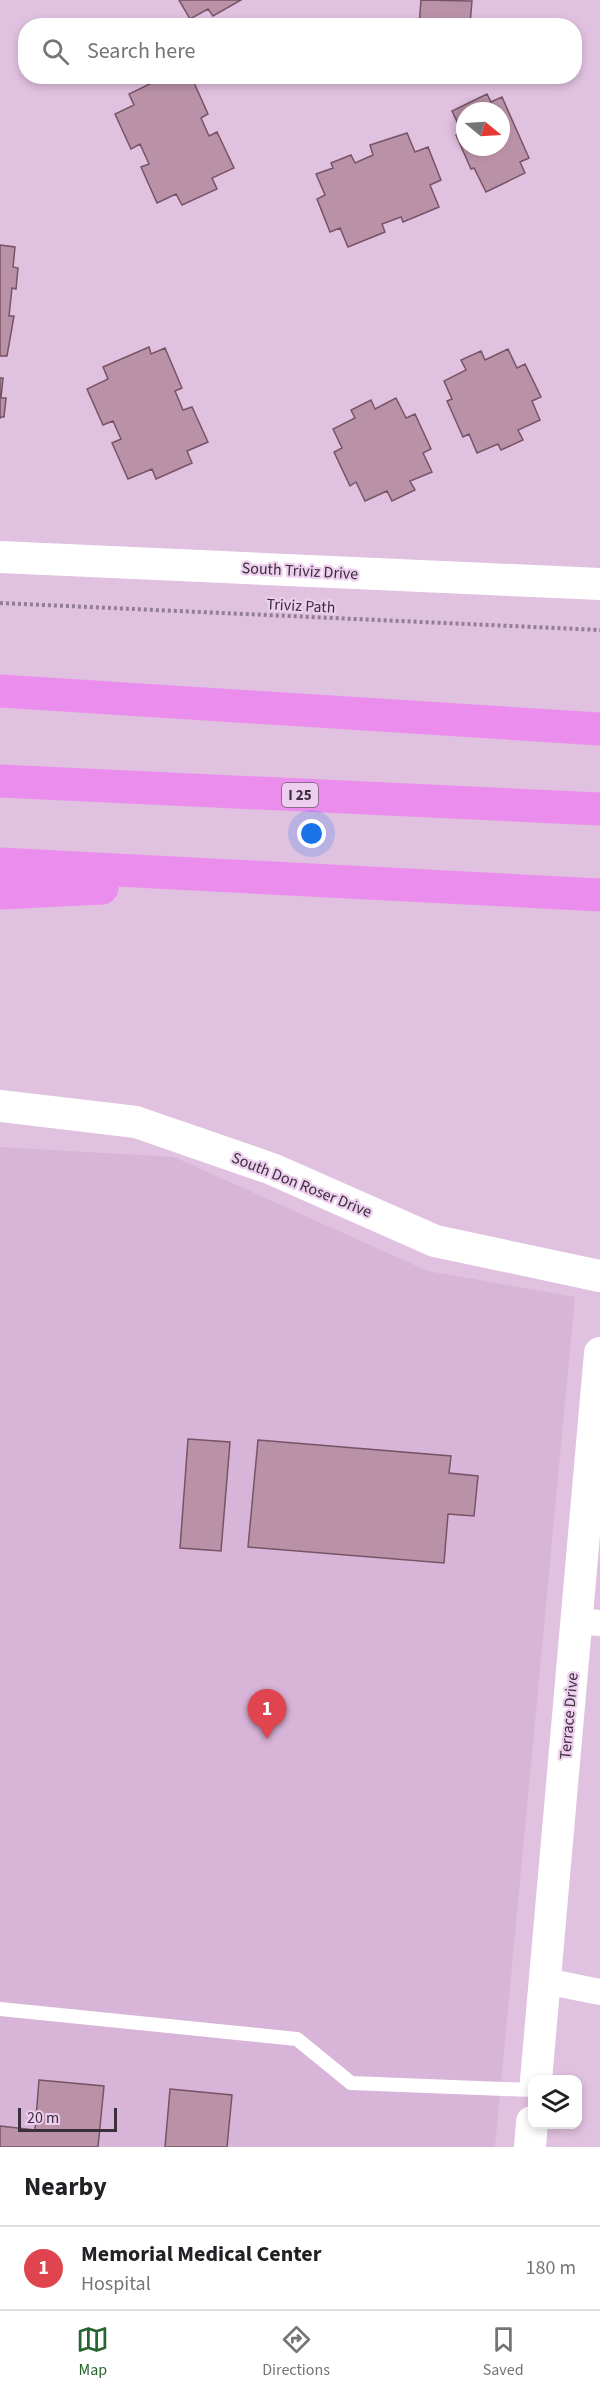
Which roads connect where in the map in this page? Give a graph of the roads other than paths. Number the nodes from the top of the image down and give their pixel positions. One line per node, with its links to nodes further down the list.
1 (0, 557): 2 (street, South Triviz Drive)
2 (600, 584)
3 (0, 691): 4 (highway)
4 (600, 729)
5 (0, 781): 6 (highway, I 25)
6 (600, 809)
7 (0, 864): 8 (highway)
8 (295, 879): 9 (highway); 10 (highway)
9 (0, 893)
10 (600, 895)
11 (0, 1106): 12 (street, South Don Roser Drive)
12 (600, 1276)
13 (600, 1353): 14 (street, Terrace Drive)
14 (588, 1622): 15 (street, Terrace Drive)
15 (545, 1981): 16 (street); 18 (street, Terrace Drive)
16 (600, 1992)
17 (0, 2009): 19 (lane)
18 (536, 2075)
19 (528, 2090)
20 (531, 2129): 21 (street)
21 (530, 2147)

